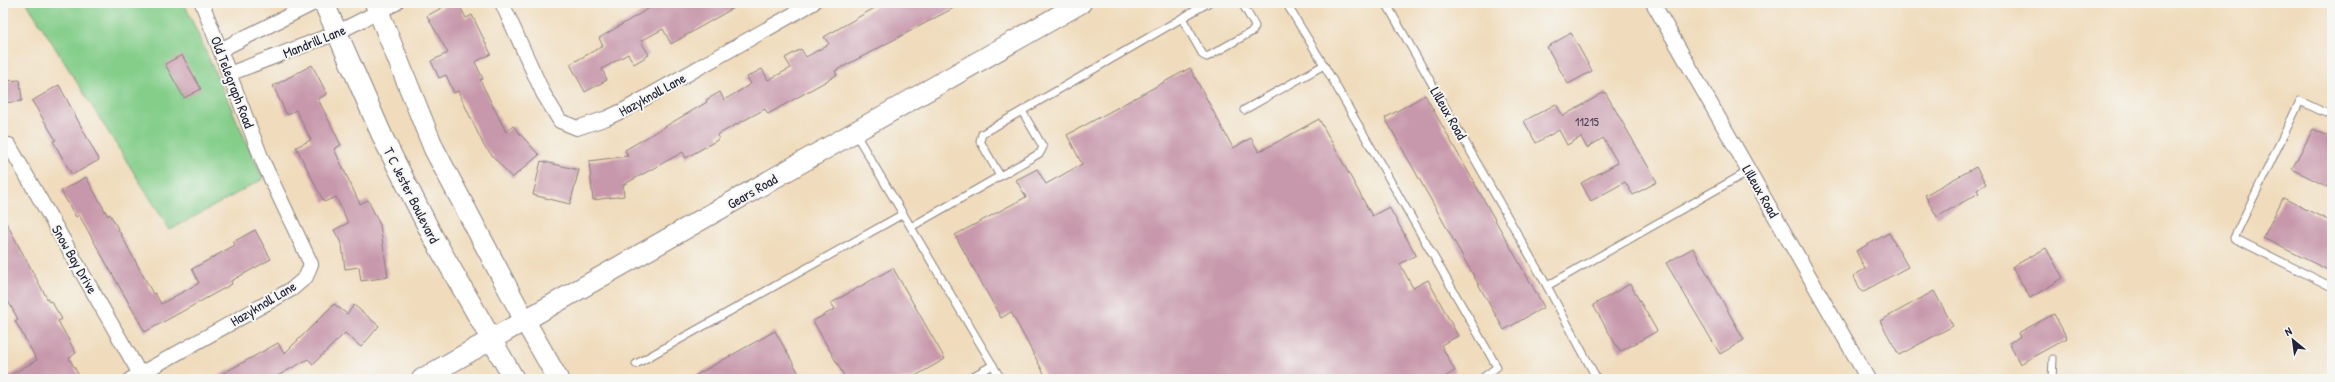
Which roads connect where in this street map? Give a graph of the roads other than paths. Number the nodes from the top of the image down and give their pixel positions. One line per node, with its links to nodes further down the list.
1 (202, 3): 16 (street, Old Telegraph Road)
2 (314, 3): 16 (street)
3 (324, 3): 15 (main road, T C Jester Boulevard)
4 (396, 3): 13 (street, Mandrill Lane)
5 (502, 3): 6 (street, Hazyknoll Lane)
6 (812, 3)
7 (1081, 3): 22 (main road, Gears Road)
8 (1208, 3): 14 (lane)
9 (1242, 3): 14 (lane)
10 (1286, 3): 17 (lane)
11 (1386, 3): 29 (lane, Lilleux Road)
12 (1653, 3): 25 (street, Lilleux Road)
13 (376, 7): 15 (street, Mandrill Lane); 31 (main road)
14 (1182, 18): 20 (lane)
15 (336, 33): 18 (street, Mandrill Lane); 32 (main road, T C Jester Boulevard)
16 (220, 50): 18 (street, Old Telegraph Road)
17 (1324, 65): 19 (lane); 42 (lane)
18 (229, 74): 24 (street, Old Telegraph Road)
19 (1244, 110)
20 (1022, 111): 26 (lane); 26 (lane)
21 (2332, 116): 30 (lane)
22 (855, 132): 27 (lane); 31 (main road, Gears Road)
23 (9, 145): 36 (street, Snow Bay Drive)
24 (263, 162): 36 (street, Hazyknoll Lane)
25 (1749, 171): 29 (lane); 44 (street, Lilleux Road)
26 (1000, 176): 28 (lane)
27 (903, 214): 28 (lane); 34 (lane)
28 (911, 227): 35 (lane)
29 (1547, 286): 43 (lane, Lilleux Road)
30 (2332, 287)
31 (525, 321): 32 (main road, Gears Road); 39 (main road)
32 (492, 340): 37 (main road, Gears Road); 38 (main road, T C Jester Boulevard)
33 (2053, 359): 45 (lane)
34 (636, 364)
35 (993, 365): 40 (lane); 41 (lane)
36 (135, 376)
37 (433, 376)
38 (514, 379)
39 (558, 379)
40 (968, 379)
41 (1000, 379)
42 (1481, 379)
43 (1597, 379)
44 (1868, 379)
45 (2052, 379)

